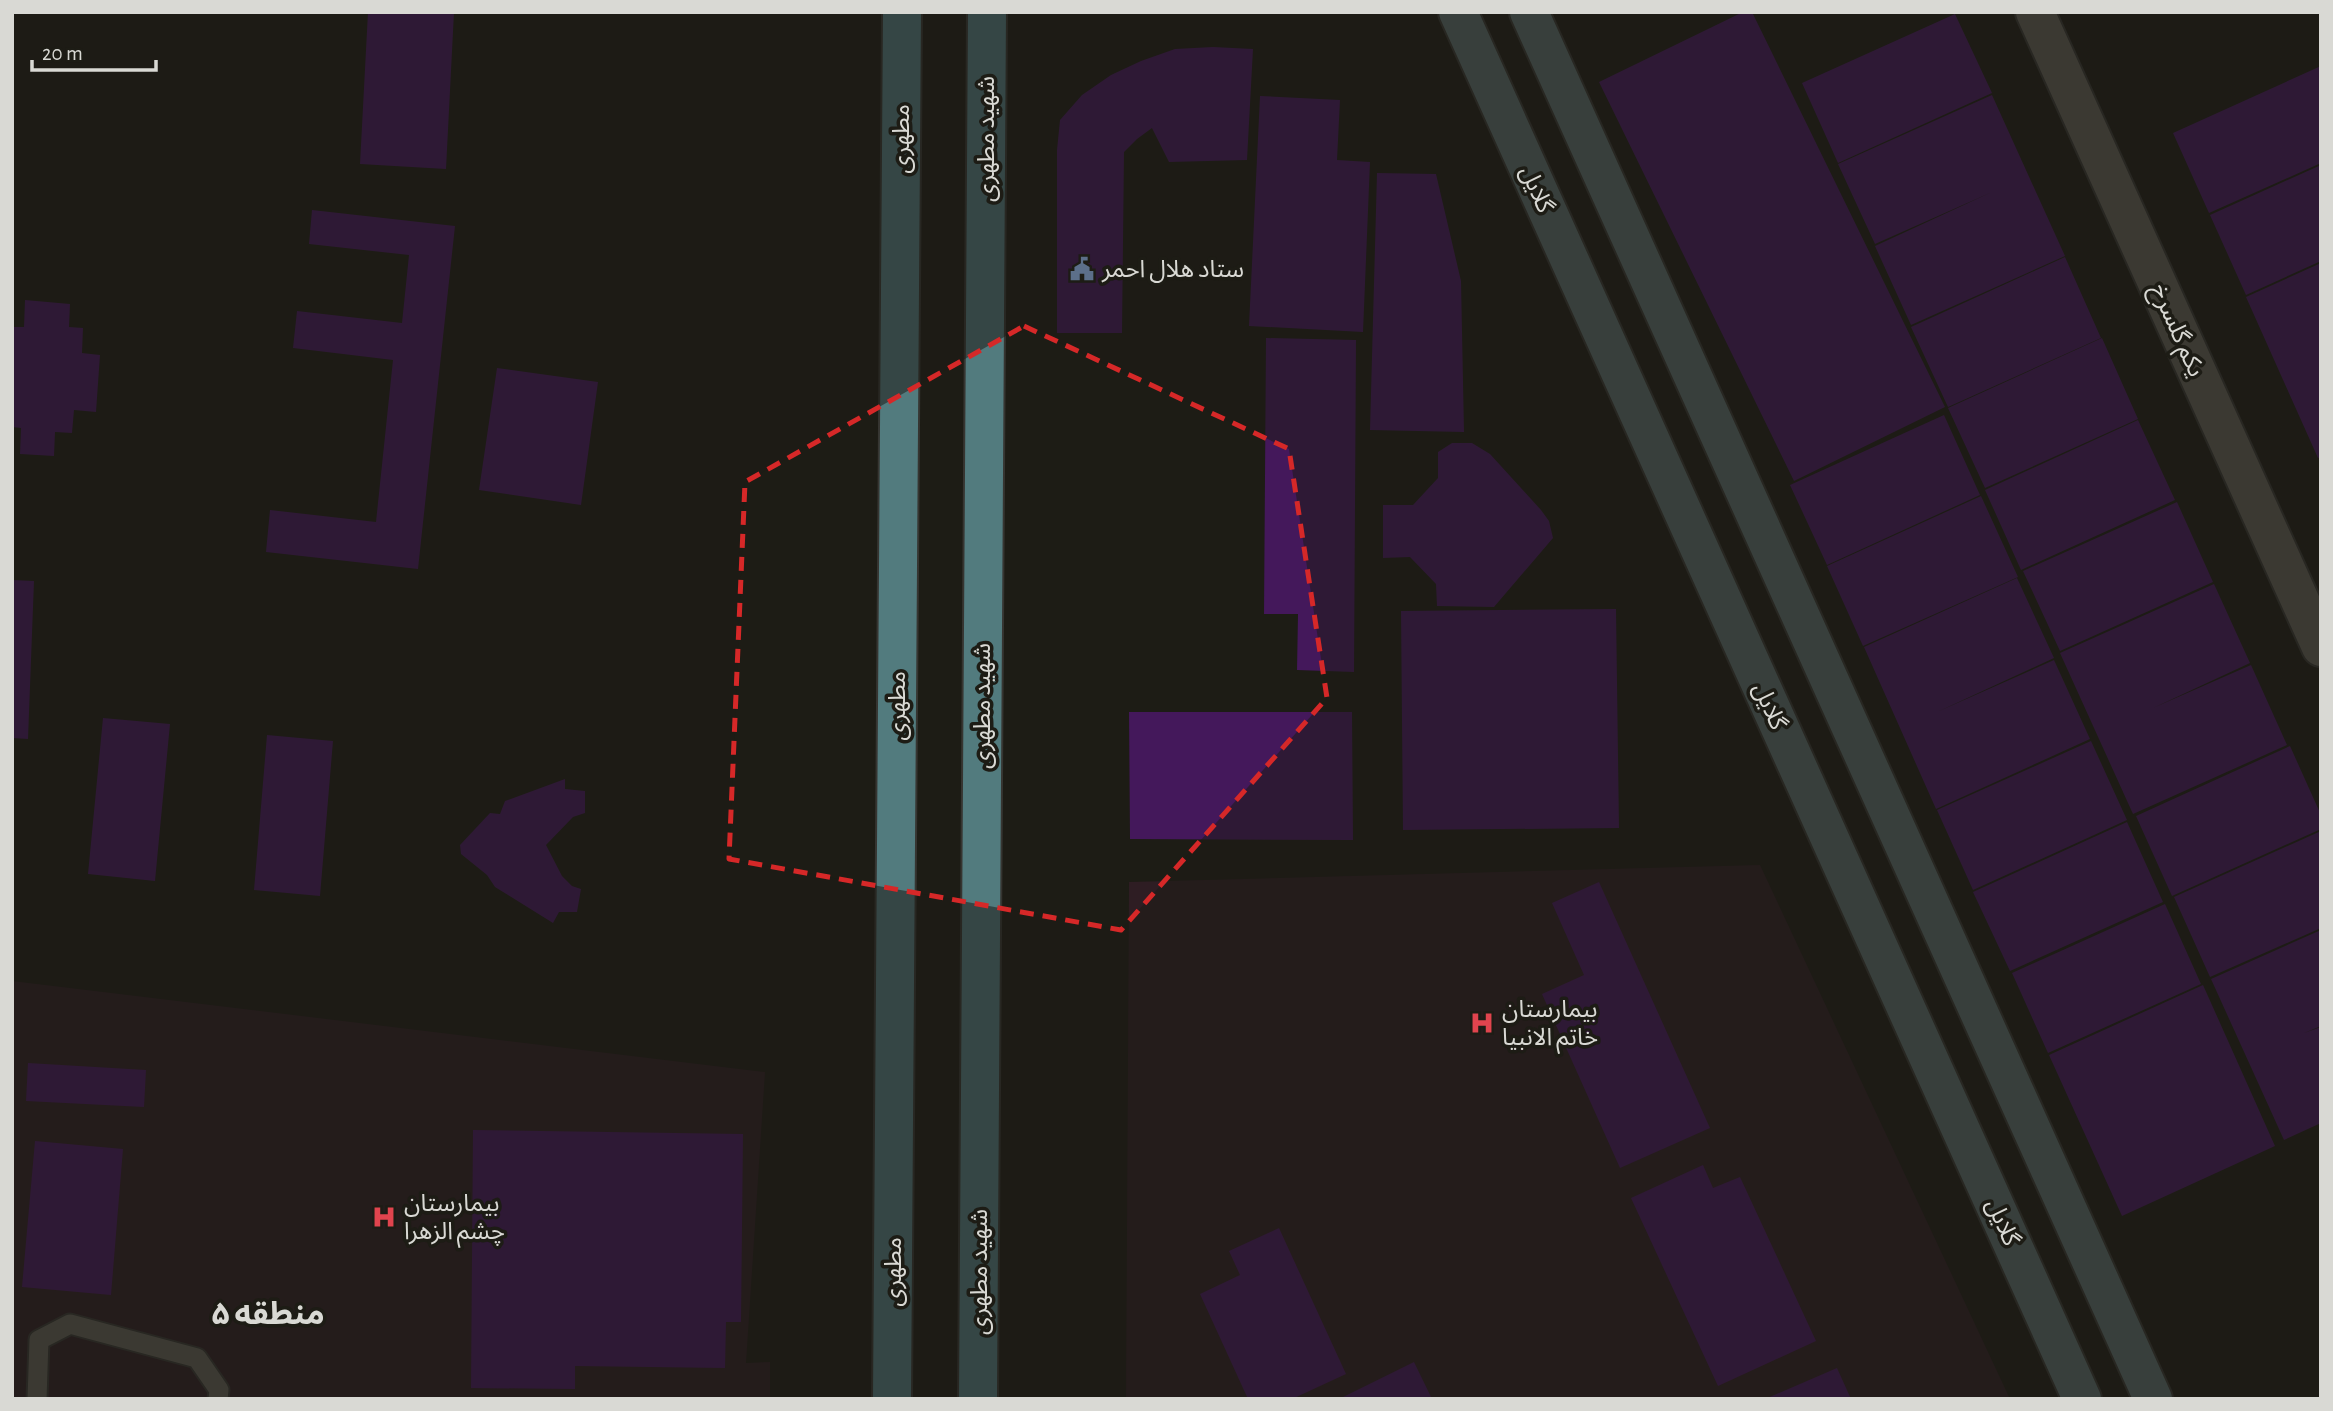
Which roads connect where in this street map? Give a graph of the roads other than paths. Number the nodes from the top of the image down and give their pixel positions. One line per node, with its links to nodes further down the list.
1 (902, 12): 9 (main road, مطهری)
2 (987, 12): 10 (main road, شهید مطهری)
3 (1458, 12): 11 (street, گلایل)
4 (1529, 12): 12 (street)
5 (2035, 12): 6 (street, یکم گلسرخ)
6 (2321, 647)
7 (37, 1399): 8 (lane)
8 (218, 1399)
9 (892, 1399)
10 (978, 1399)
11 (2082, 1399)
12 (2153, 1399)

